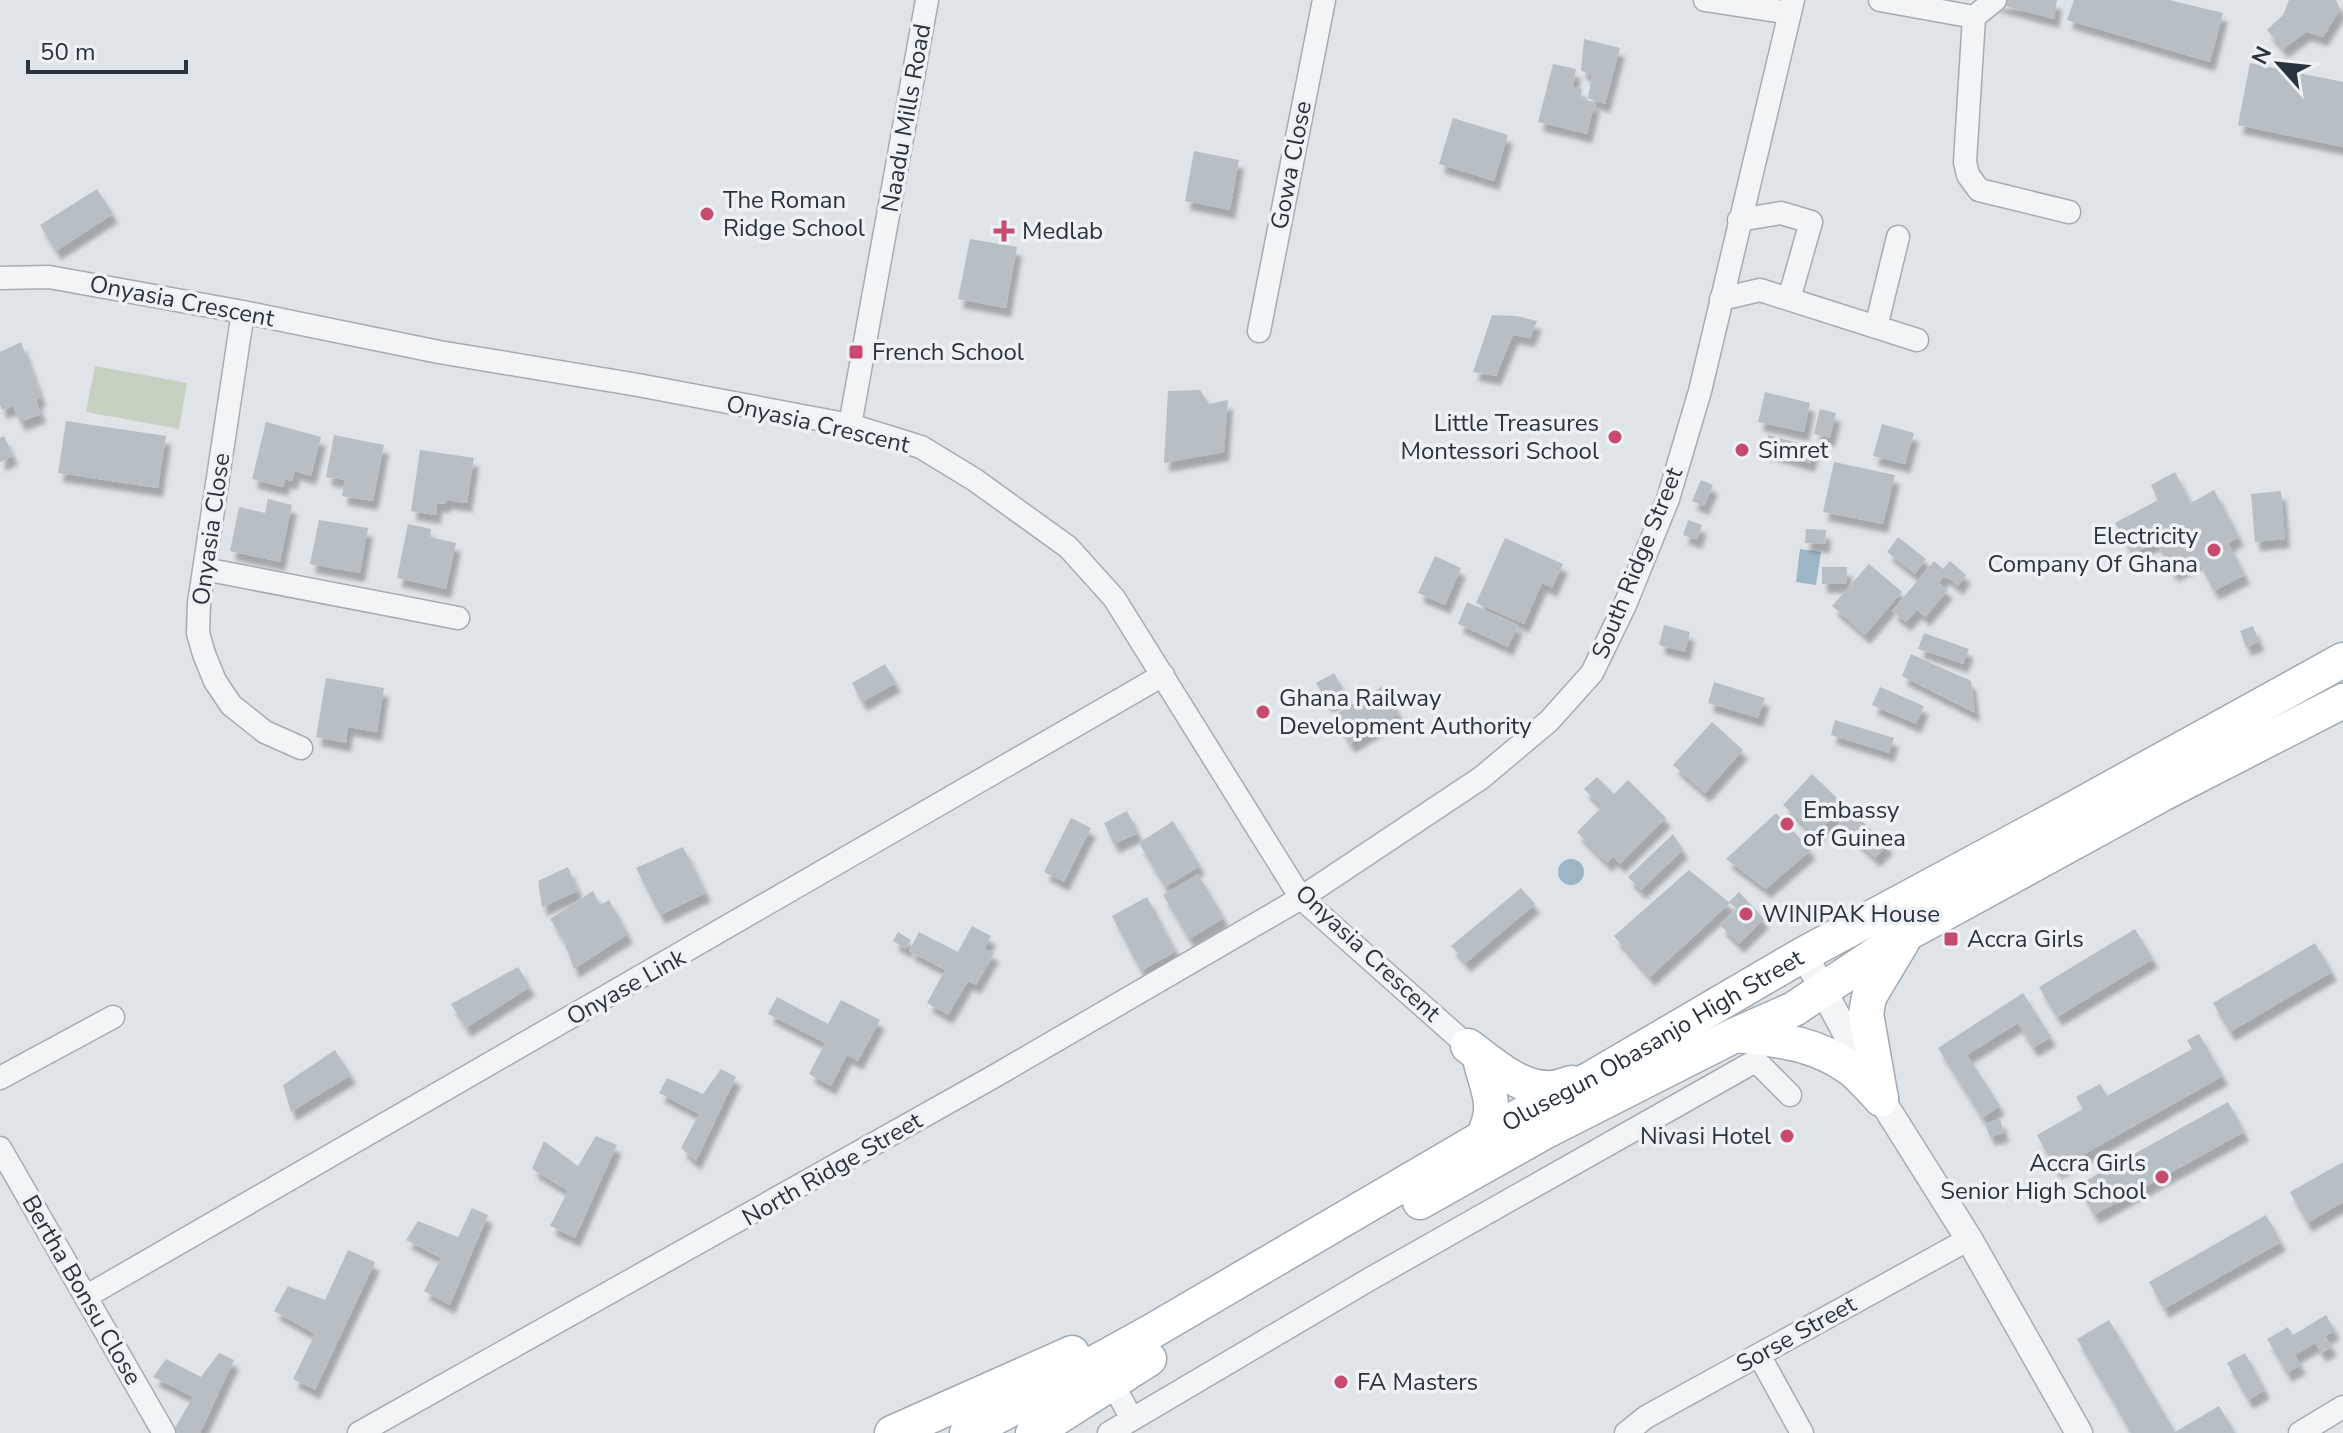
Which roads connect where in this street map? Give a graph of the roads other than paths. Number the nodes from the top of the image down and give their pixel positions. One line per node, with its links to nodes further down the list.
1 (927, 0): 18 (street, Naadu Mills Road)
2 (1324, 0): 16 (street, Gowa Close)
3 (1705, 0): 6 (street)
4 (1880, 0): 7 (street)
5 (1995, 0): 7 (street)
6 (1792, 7): 9 (street, South Ridge Street)
7 (1974, 17): 8 (street)
8 (2069, 212)
9 (1739, 220): 12 (street, South Ridge Street); 13 (street)
10 (1898, 237): 15 (street)
11 (0, 278): 14 (street, Onyasia Crescent)
12 (1721, 299): 13 (street); 25 (street, South Ridge Street)
13 (1789, 299): 15 (street)
14 (243, 312): 18 (street, Onyasia Crescent); 19 (street, Onyasia Close)
15 (1876, 327): 17 (street)
16 (1259, 331)
17 (1917, 340)
18 (850, 425): 22 (street, Onyasia Crescent)
19 (204, 569): 20 (street); 24 (street, Onyasia Close)
20 (458, 618)
21 (2343, 660): 27 (main road, Olusegun Obasanjo High Street)
22 (1163, 675): 25 (street, Onyasia Crescent); 40 (street, Onyase Link)
23 (2343, 701): 26 (main road, Olusegun Obasanjo High Street)
24 (301, 748)
25 (1301, 898): 31 (street, Onyasia Crescent); 47 (street, North Ridge Street)
26 (1908, 933): 28 (main road, Olusegun Obasanjo High Street); 35 (main road)
27 (1804, 954): 28 (street); 33 (main road, Olusegun Obasanjo High Street)
28 (1824, 988): 30 (main road, Olusegun Obasanjo High Street); 35 (street)
29 (113, 1017): 32 (street)
30 (1735, 1035): 35 (main road); 36 (main road, Olusegun Obasanjo High Street)
31 (1475, 1054): 33 (main road); 36 (street, Onyasia Crescent); 37 (main road)
32 (0, 1078)
33 (1592, 1078): 36 (main road, Olusegun Obasanjo High Street)
34 (1790, 1095): 45 (street)
35 (1881, 1099): 39 (street)
36 (1538, 1120): 37 (main road, Olusegun Obasanjo High Street); 43 (main road, Olusegun Obasanjo High Street)
37 (1482, 1139): 41 (main road, Olusegun Obasanjo High Street)
38 (0, 1148): 40 (street, Bertha Bonsu Close)
39 (1969, 1239): 42 (street, Sorse Street); 54 (street)
40 (87, 1296): 46 (street, Bertha Bonsu Close)
41 (1149, 1333): 48 (main road); 49 (main road, Olusegun Obasanjo High Street)
42 (1759, 1355): 52 (street, Sorse Street); 53 (street)
43 (1111, 1381): 45 (street); 50 (main road, Olusegun Obasanjo High Street)
44 (2343, 1407): 55 (street)
45 (1132, 1419): 51 (street)
46 (164, 1433)
47 (359, 1433)
48 (892, 1433)
49 (967, 1433)
50 (1033, 1433)
51 (1109, 1433)
52 (1626, 1433)
53 (1802, 1433)
54 (2079, 1433)
55 (2300, 1433)

